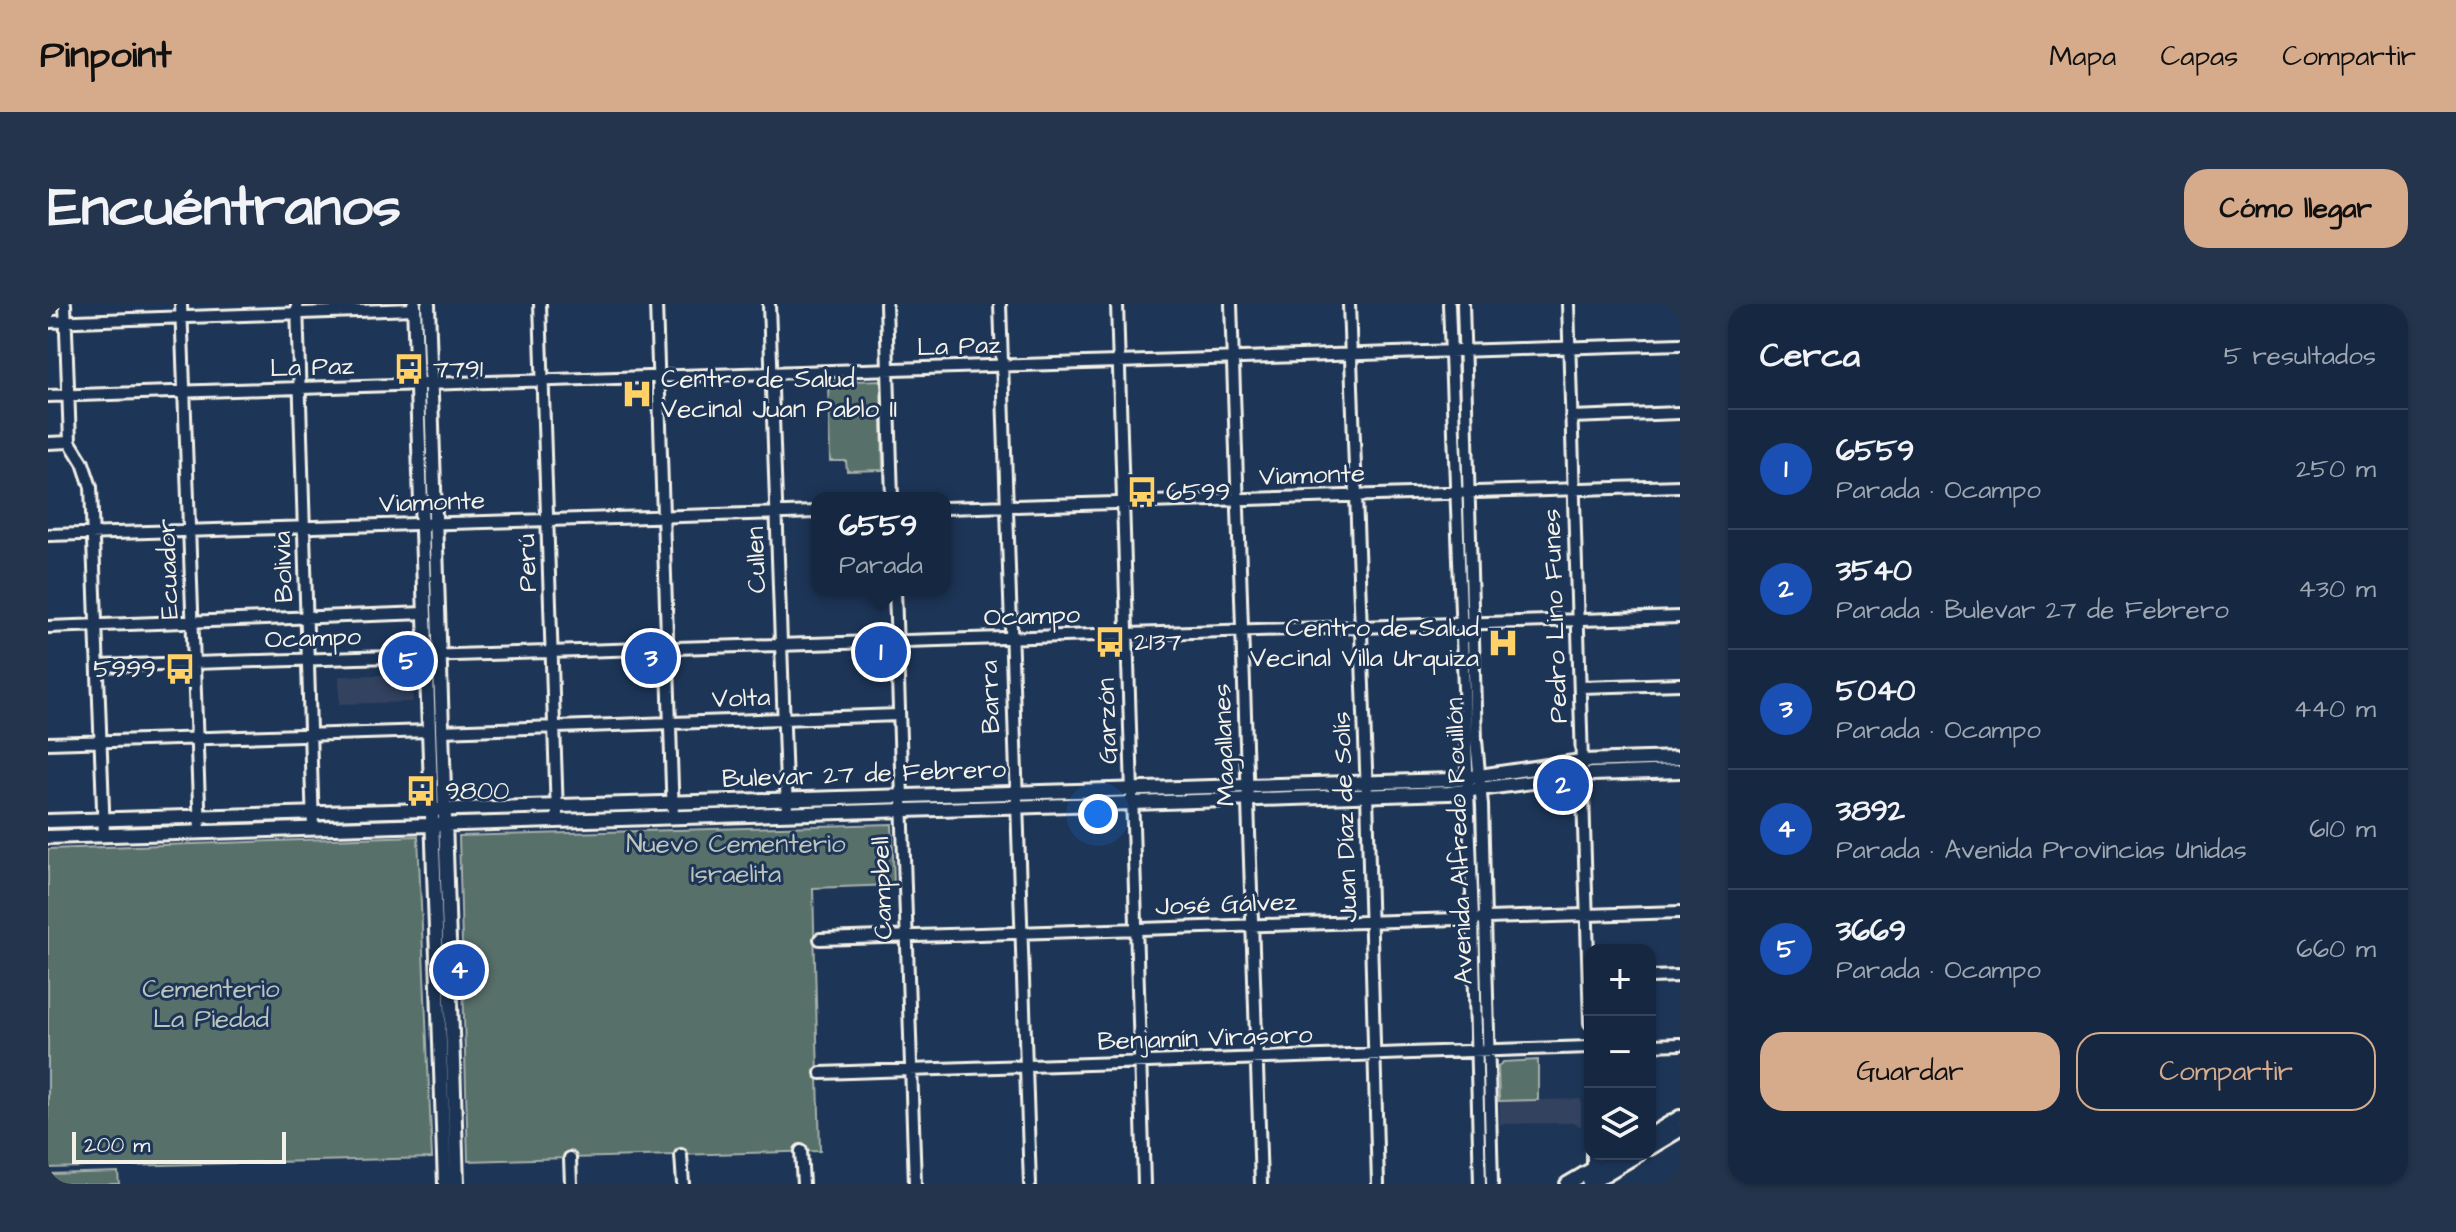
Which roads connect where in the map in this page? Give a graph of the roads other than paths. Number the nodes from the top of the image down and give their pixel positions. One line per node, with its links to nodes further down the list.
1 (65, 304): 19 (street)
2 (181, 304): 17 (street, Ecuador)
3 (428, 304): 32 (main road)
4 (540, 304): 31 (street, Perú)
5 (656, 304): 30 (street)
6 (769, 304): 29 (street, Cullen)
7 (886, 304): 28 (street)
8 (1000, 304): 27 (street, Barra)
9 (1117, 304): 26 (street, Garzón)
10 (1231, 304): 25 (street, Magallanes)
11 (1349, 304): 24 (street, Juan Díaz de Solís)
12 (1449, 304): 22 (street, Avenida Alfredo Rouillón)
13 (1463, 304): 23 (street, Avenida Alfredo Rouillón)
14 (1568, 304): 21 (street, Pedro Lino Funes)
15 (414, 307): 16 (street); 32 (main road)
16 (297, 309): 17 (street); 33 (street, Bolivia)
17 (182, 318): 19 (street); 34 (street, Ecuador)
18 (48, 322): 19 (street)
19 (66, 322): 36 (street)
20 (1680, 344): 21 (street, La Paz)
21 (1569, 348): 23 (street, La Paz); 38 (street, Pedro Lino Funes)
22 (1451, 351): 23 (street, La Paz); 24 (street, La Paz); 44 (street, Avenida Alfredo Rouillón)
23 (1464, 351): 45 (street, Avenida Alfredo Rouillón)
24 (1350, 355): 25 (street, La Paz); 46 (street, Juan Díaz de Solís)
25 (1233, 358): 26 (street, La Paz); 47 (street, Magallanes)
26 (1118, 362): 27 (street, La Paz); 48 (street, Garzón)
27 (1002, 366): 28 (street, La Paz); 49 (street, Barra)
28 (888, 370): 29 (street, La Paz); 43 (street)
29 (771, 374): 30 (street, La Paz); 52 (street, Cullen)
30 (658, 377): 31 (street, La Paz); 53 (street)
31 (544, 381): 32 (street, La Paz); 54 (street, Perú)
32 (424, 385): 33 (street, La Paz); 55 (main road)
33 (300, 389): 34 (street, La Paz); 56 (street, Bolivia)
34 (184, 393): 36 (street, La Paz); 57 (street, Ecuador)
35 (48, 396): 36 (street, La Paz)
36 (69, 396): 39 (street)
37 (1680, 413): 38 (street)
38 (1571, 417): 42 (street, Pedro Lino Funes)
39 (70, 442): 40 (street); 58 (street)
40 (48, 443)
41 (1680, 486): 42 (street, Viamonte)
42 (1574, 490): 45 (street, Viamonte); 64 (street, Pedro Lino Funes)
43 (892, 492)
44 (1456, 493): 45 (street, Viamonte); 46 (street, Viamonte); 67 (street, Avenida Alfredo Rouillón)
45 (1469, 493): 66 (street, Avenida Alfredo Rouillón)
46 (1356, 496): 47 (street, Viamonte); 70 (street, Juan Díaz de Solís)
47 (1238, 500): 48 (street, Viamonte); 71 (street, Magallanes)
48 (1122, 503): 49 (street, Viamonte); 72 (street, Garzón)
49 (1007, 507): 50 (street, Viamonte); 73 (street, Barra)
50 (951, 508)
51 (811, 512): 52 (street, Viamonte)
52 (776, 513): 53 (street, Viamonte); 75 (street, Cullen)
53 (663, 517): 54 (street, Viamonte); 76 (street)
54 (548, 521): 55 (street, Viamonte); 77 (street, Perú)
55 (428, 524): 56 (street, Viamonte); 61 (main road); 78 (main road)
56 (304, 528): 57 (street, Viamonte); 62 (street, Bolivia)
57 (189, 531): 58 (street, Viamonte); 65 (street, Ecuador)
58 (93, 534): 59 (street, Viamonte); 68 (street)
59 (48, 535)
60 (895, 596): 74 (street, Campbell)
61 (425, 613): 62 (street); 78 (main road)
62 (307, 617): 65 (street); 79 (street, Bolivia)
63 (1680, 617): 64 (street, Ocampo)
64 (1578, 620): 66 (street, Ocampo); 83 (street, Pedro Lino Funes)
65 (192, 621): 68 (street); 80 (street, Ecuador)
66 (1472, 623): 67 (street, Ocampo); 98 (street, Avenida Alfredo Rouillón)
67 (1460, 624): 70 (street, Ocampo); 98 (street, Avenida Alfredo Rouillón)
68 (97, 625): 69 (street); 81 (street)
69 (48, 627)
70 (1361, 627): 71 (street, Ocampo); 97 (street, Juan Díaz de Solís)
71 (1242, 631): 72 (street, Ocampo); 99 (street, Magallanes)
72 (1126, 635): 73 (street, Ocampo); 100 (street, Garzón)
73 (1011, 638): 74 (street, Ocampo); 101 (street, Barra)
74 (896, 642): 75 (street, Ocampo); 84 (street, Campbell)
75 (781, 646): 76 (street, Ocampo); 85 (street, Cullen)
76 (667, 649): 77 (street, Ocampo); 86 (street)
77 (552, 653): 78 (street, Ocampo); 87 (street, Perú)
78 (432, 656): 79 (street, Ocampo); 88 (main road)
79 (308, 660): 80 (street, Ocampo); 89 (street, Bolivia)
80 (194, 663): 81 (street, Ocampo); 90 (street, Ecuador)
81 (98, 666): 91 (street)
82 (1680, 684): 83 (street)
83 (1580, 687): 94 (street, Pedro Lino Funes)
84 (899, 715): 85 (street, Volta); 102 (street, Campbell)
85 (784, 719): 86 (street, Volta); 104 (street, Cullen)
86 (670, 723): 87 (street, Volta); 106 (street)
87 (554, 727): 88 (street, Volta); 108 (street, Perú)
88 (435, 731): 89 (street, Volta); 110 (main road)
89 (310, 735): 90 (street, Volta); 112 (street, Bolivia)
90 (196, 738): 91 (street, Volta); 114 (street, Ecuador)
91 (101, 742): 92 (street, Volta); 116 (street)
92 (48, 743)
93 (1680, 758): 94 (main road, Bulevar 27 de Febrero)
94 (1581, 761): 96 (street, Pedro Lino Funes); 98 (main road, Bulevar 27 de Febrero)
95 (1680, 771): 96 (main road, Bulevar 27 de Febrero)
96 (1582, 775): 98 (main road, Bulevar 27 de Febrero); 125 (street, Pedro Lino Funes)
97 (1366, 781): 98 (main road, Bulevar 27 de Febrero); 99 (main road, Bulevar 27 de Febrero); 103 (street, Juan Díaz de Solís)
98 (1473, 784): 103 (main road, Bulevar 27 de Febrero); 126 (street, Avenida Alfredo Rouillón)
99 (1247, 785): 100 (main road, Bulevar 27 de Febrero); 105 (street, Magallanes)
100 (1131, 788): 101 (main road, Bulevar 27 de Febrero); 107 (street, Garzón)
101 (1015, 792): 102 (main road, Bulevar 27 de Febrero); 109 (street, Barra)
102 (901, 795): 104 (main road, Bulevar 27 de Febrero); 111 (street, Campbell)
103 (1367, 795): 105 (main road, Bulevar 27 de Febrero); 127 (street, Juan Díaz de Solís)
104 (787, 798): 106 (main road, Bulevar 27 de Febrero); 113 (street, Cullen)
105 (1248, 799): 107 (main road, Bulevar 27 de Febrero); 128 (street, Magallanes)
106 (672, 802): 108 (main road, Bulevar 27 de Febrero); 115 (street)
107 (1131, 803): 109 (main road, Bulevar 27 de Febrero); 129 (street, Garzón)
108 (556, 805): 110 (main road, Bulevar 27 de Febrero); 118 (street, Perú)
109 (1016, 806): 111 (main road, Bulevar 27 de Febrero); 130 (street, Barra)
110 (438, 809): 112 (main road, Bulevar 27 de Febrero); 119 (main road)
111 (902, 810): 113 (main road, Bulevar 27 de Febrero); 131 (street, Campbell)
112 (313, 813): 114 (main road, Bulevar 27 de Febrero); 120 (street, Bolivia)
113 (787, 813): 115 (main road, Bulevar 27 de Febrero)
114 (199, 816): 116 (main road, Bulevar 27 de Febrero); 121 (street, Ecuador)
115 (673, 817): 118 (main road, Bulevar 27 de Febrero)
116 (104, 819): 117 (main road, Bulevar 27 de Febrero); 122 (street)
117 (48, 821)
118 (557, 821): 119 (main road, Bulevar 27 de Febrero)
119 (438, 824): 120 (main road, Bulevar 27 de Febrero); 157 (main road); 158 (main road)
120 (313, 828): 121 (main road, Bulevar 27 de Febrero)
121 (200, 832): 122 (main road, Bulevar 27 de Febrero)
122 (104, 835): 123 (main road, Bulevar 27 de Febrero)
123 (48, 837)
124 (1680, 912): 125 (street, José Gálvez)
125 (1586, 915): 126 (street, José Gálvez); 133 (street, Pedro Lino Funes)
126 (1479, 918): 127 (street, José Gálvez); 139 (street, Avenida Alfredo Rouillón)
127 (1370, 922): 128 (street, José Gálvez); 140 (street, Juan Díaz de Solís)
128 (1252, 925): 129 (street, José Gálvez); 141 (street, Magallanes)
129 (1135, 929): 130 (street, José Gálvez); 142 (street, Garzón)
130 (1022, 932): 131 (street, José Gálvez); 143 (street, Barra)
131 (906, 936): 132 (street, José Gálvez); 144 (street, Campbell)
132 (820, 939)
133 (1587, 944)
134 (1680, 976): 135 (street)
135 (1656, 977)
136 (1680, 1044): 137 (street)
137 (1656, 1045)
138 (1584, 1047): 139 (street, Benjamín Virasoro)
139 (1482, 1051): 140 (street, Benjamín Virasoro); 167 (street, Avenida Alfredo Rouillón); 168 (street, Avenida Alfredo Rouillón)
140 (1374, 1055): 141 (street, Benjamín Virasoro); 166 (street, Juan Díaz de Solís)
141 (1257, 1058): 142 (street, Benjamín Virasoro); 165 (street, Magallanes)
142 (1140, 1062): 143 (street, Benjamín Virasoro); 164 (street, Garzón)
143 (1026, 1066): 144 (street, Benjamín Virasoro); 163 (street, Barra)
144 (911, 1070): 145 (street, Benjamín Virasoro); 162 (street, Campbell)
145 (821, 1073)
146 (1680, 1117): 148 (main road)
147 (1680, 1130): 149 (main road)
148 (1656, 1131)
149 (1656, 1144)
150 (801, 1151): 161 (street)
151 (681, 1155): 160 (street)
152 (570, 1158): 159 (street)
153 (1593, 1160): 156 (street)
154 (1612, 1160): 156 (main road)
155 (1628, 1160): 156 (main road)
156 (1592, 1180): 169 (main road)
157 (445, 1184)
158 (457, 1184)
159 (571, 1184)
160 (683, 1184)
161 (803, 1184)
162 (915, 1184)
163 (1030, 1184)
164 (1144, 1184)
165 (1261, 1184)
166 (1378, 1184)
167 (1480, 1184)
168 (1492, 1184)
169 (1567, 1184)

